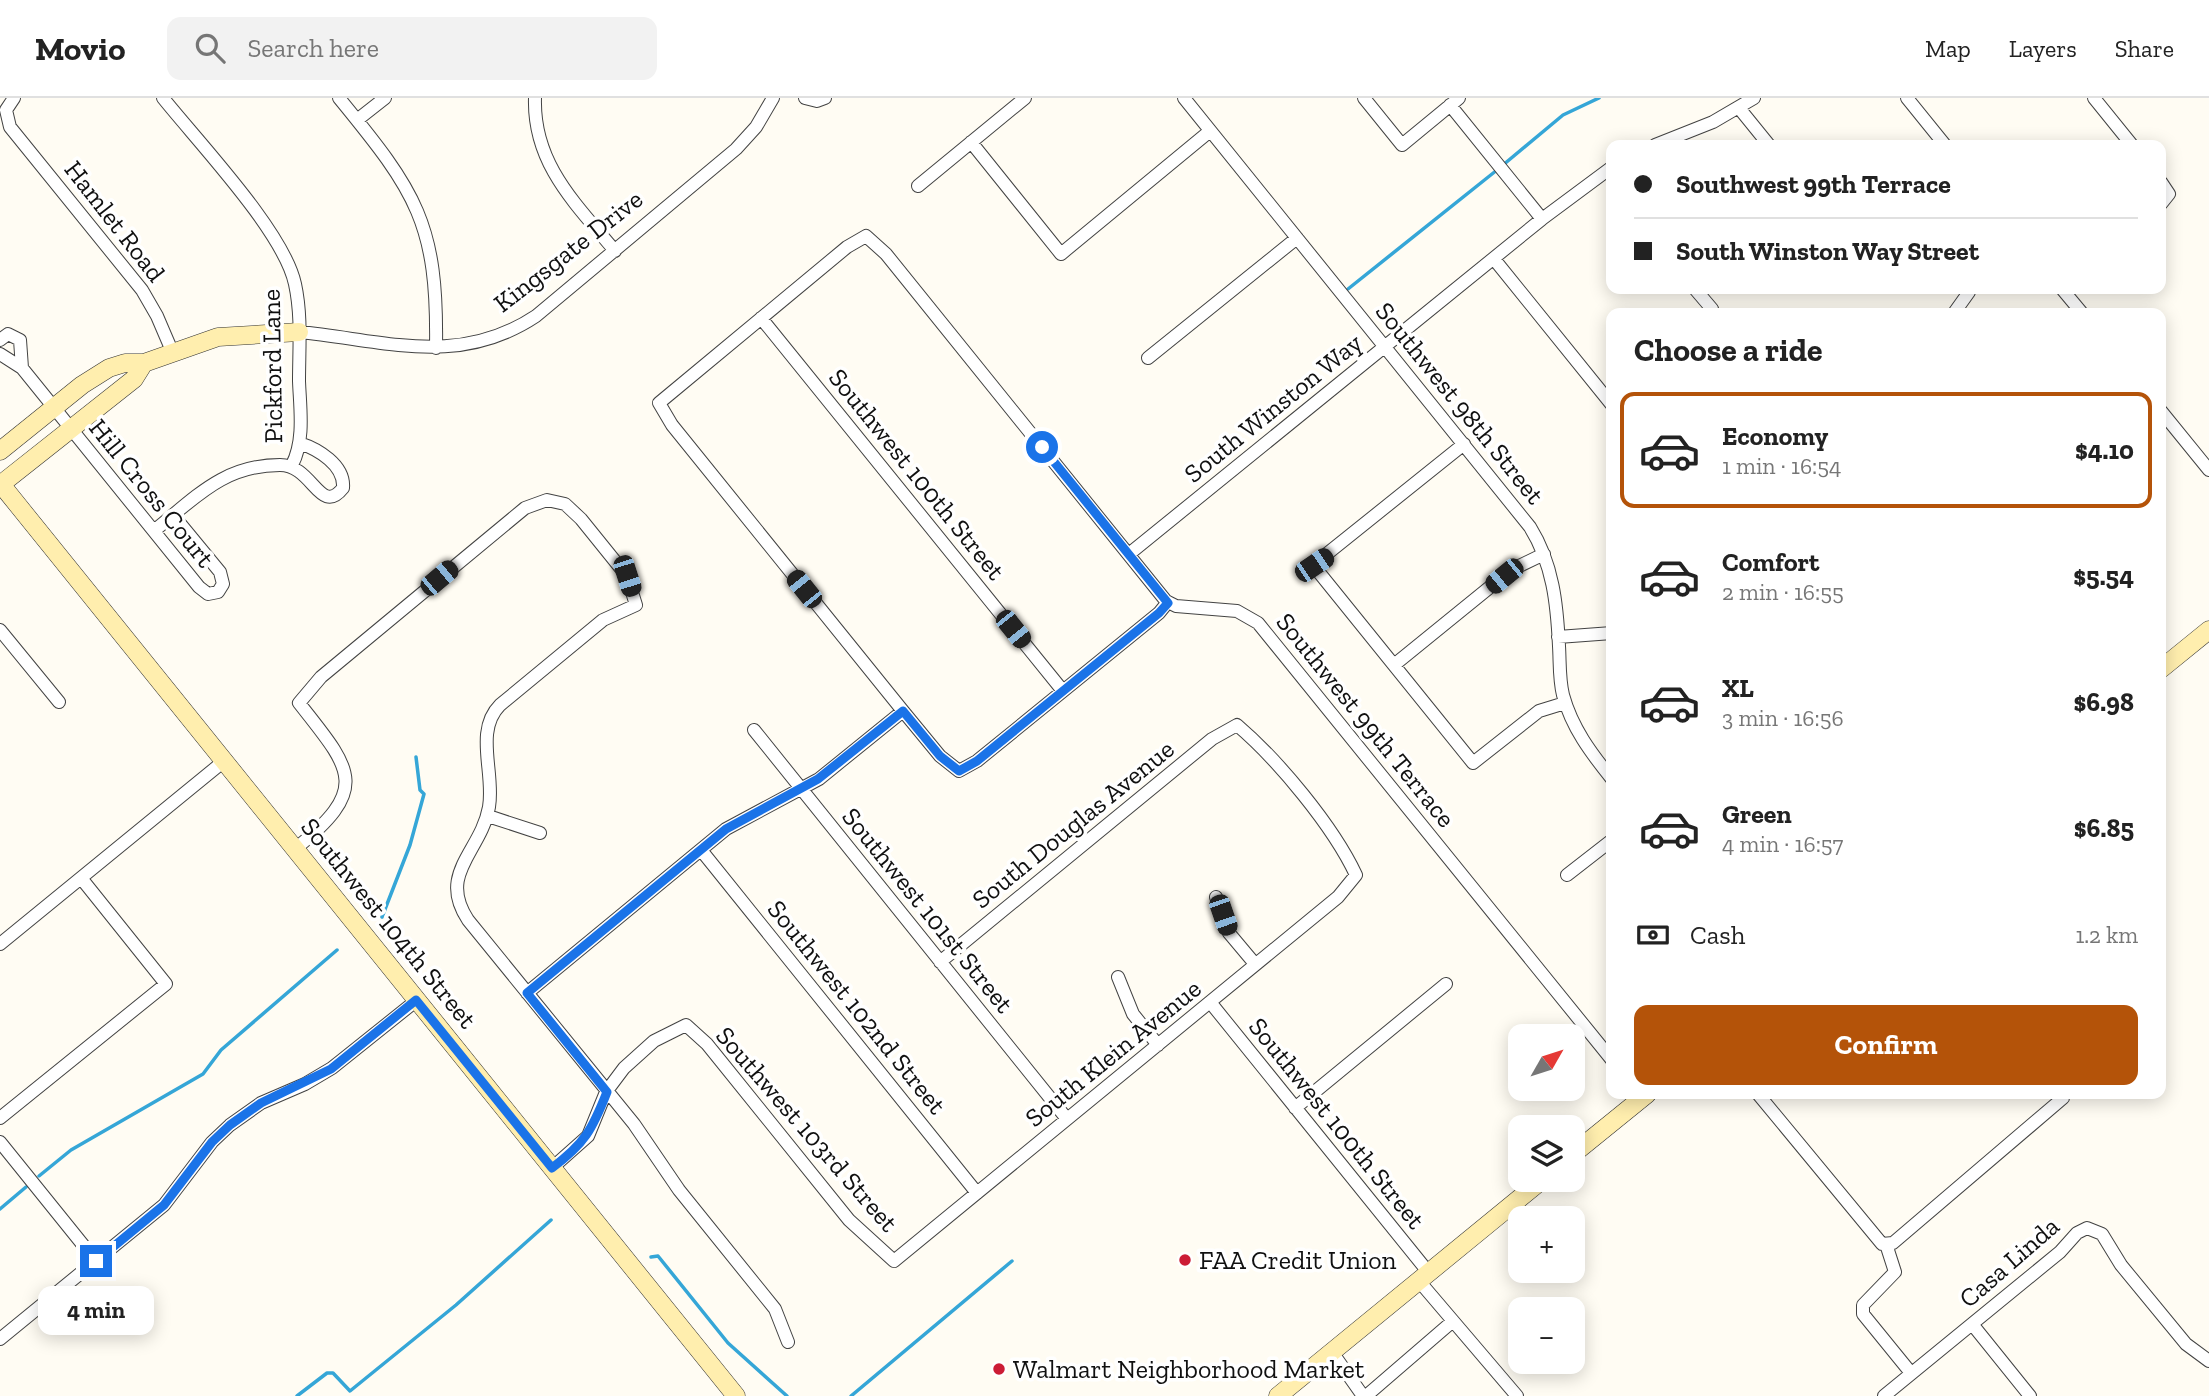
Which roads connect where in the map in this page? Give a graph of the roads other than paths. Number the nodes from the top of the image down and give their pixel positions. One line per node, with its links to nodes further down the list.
1 (163, 98): 36 (street, Pickford Lane)
2 (339, 98): 17 (street)
3 (385, 98): 17 (street)
4 (536, 98): 29 (street)
5 (773, 98): 29 (street, Kingsgate Drive)
6 (805, 98): 7 (street)
7 (825, 98)
8 (1184, 98): 19 (street, Southwest 98th Street)
9 (1364, 98): 15 (street)
10 (1754, 98): 16 (street)
11 (1907, 98): 22 (street)
12 (2094, 98): 23 (street)
13 (1018, 100): 24 (street)
14 (11, 102): 18 (street, Hamlet Road)
15 (1455, 102): 27 (street)
16 (1739, 108): 20 (street); 21 (street)
17 (358, 120): 39 (street)
18 (5, 124): 40 (street, Hamlet Road)
19 (1210, 131): 24 (street); 28 (street, Southwest 98th Street)
20 (1666, 140)
21 (1765, 140)
22 (1941, 140)
23 (2129, 140)
24 (971, 142): 26 (street)
25 (1606, 171): 27 (street, South Winston Way)
26 (918, 186)
27 (1542, 219): 30 (street, South Winston Way)
28 (1297, 238): 38 (street, Southwest 98th Street); 42 (street)
29 (615, 251): 39 (street, Kingsgate Drive)
30 (1494, 259): 38 (street, South Winston Way); 45 (street)
31 (1699, 294): 33 (street)
32 (2066, 294): 34 (street)
33 (1711, 308)
34 (2078, 308)
35 (761, 318): 57 (street); 66 (street, Southwest 100th Street); 69 (street)
36 (299, 332): 39 (street, Kingsgate Drive); 40 (main road, Kingsgate Drive); 49 (street, Pickford Lane)
37 (0, 340): 44 (street, Hill Cross Court)
38 (1386, 346): 50 (street, Southwest 98th Street); 57 (street, South Winston Way)
39 (436, 348)
40 (172, 351): 43 (main road, Kingsgate Drive)
41 (0, 354): 44 (street, Hill Cross Court)
42 (1149, 358)
43 (145, 363): 46 (main road, Kingsgate Drive); 48 (main road, Kingsgate Drive)
44 (22, 368): 46 (street, Hill Cross Court)
45 (1606, 398)
46 (54, 407): 48 (street, Hill Cross Court); 51 (main road, Kingsgate Drive)
47 (2166, 417): 53 (street)
48 (73, 430): 54 (main road, Kingsgate Drive); 56 (street, Hill Cross Court)
49 (299, 443): 52 (street, Pickford Lane); 52 (street)
50 (1464, 444): 58 (street, Southwest 98th Street); 64 (street)
51 (0, 451)
52 (292, 465): 55 (street)
53 (2209, 470)
54 (0, 485): 72 (main road, Southwest 104th Street)
55 (173, 515): 56 (street); 56 (street, Hill Cross Court)
56 (155, 530)
57 (1129, 554): 59 (street)
58 (1544, 554): 63 (street, Southwest 98th Street); 64 (street)
59 (1168, 603): 66 (street); 92 (street, Southwest 99th Terrace)
60 (0, 630): 67 (street)
61 (2209, 630): 65 (main road)
62 (1606, 633): 63 (street)
63 (1559, 637): 68 (street, Southwest 98th Street)
64 (1394, 665): 68 (street)
65 (2166, 665)
66 (1063, 691): 69 (street)
67 (59, 702)
68 (1566, 703): 73 (street, Southwest 98th Street)
69 (903, 711): 74 (street)
70 (1237, 725): 84 (street, South Douglas Avenue); 85 (street, South Klein Avenue)
71 (754, 730): 74 (street, Southwest 101st Street)
72 (224, 761): 78 (main road, Southwest 104th Street); 81 (street)
73 (1606, 771)
74 (802, 790): 79 (street); 84 (street, Southwest 101st Street)
75 (488, 816): 76 (street); 78 (street); 88 (street)
76 (540, 833)
77 (1606, 845): 80 (street)
78 (295, 849): 89 (main road, Southwest 104th Street)
79 (701, 850): 88 (street); 104 (street, Southwest 102nd Street)
80 (1567, 875)
81 (81, 878): 83 (street); 98 (street)
82 (1216, 897): 85 (street)
83 (0, 944)
84 (940, 962): 99 (street, Southwest 101st Street)
85 (1255, 964): 90 (street, South Klein Avenue)
86 (1118, 977): 91 (street)
87 (1446, 984): 97 (street)
88 (527, 993): 93 (street)
89 (416, 1000): 102 (main road, Southwest 104th Street); 106 (street)
90 (1210, 1002): 91 (street, South Klein Avenue); 97 (street, Southwest 100th Street)
91 (1158, 1045): 99 (street, South Klein Avenue)
92 (1606, 1053)
93 (607, 1092): 102 (street); 107 (street, Southwest 103rd Street); 112 (street)
94 (1638, 1099): 101 (main road)
95 (1762, 1099): 105 (street)
96 (2062, 1099): 105 (street)
97 (1295, 1108): 108 (street, Southwest 100th Street)
98 (0, 1118)
99 (1067, 1119): 104 (street, South Klein Avenue)
100 (0, 1142): 106 (street)
101 (1585, 1144)
102 (552, 1168): 116 (main road, Southwest 104th Street)
103 (1527, 1192): 108 (main road)
104 (977, 1193): 107 (street, South Klein Avenue)
105 (1886, 1244): 115 (street)
106 (96, 1261): 111 (street)
107 (894, 1261)
108 (1424, 1277): 109 (street, Southwest 100th Street); 113 (main road)
109 (1453, 1321): 118 (street); 119 (street, Southwest 100th Street)
110 (1972, 1324): 114 (street, Casa Linda); 115 (street, Casa Linda); 121 (street)
111 (0, 1339)
112 (788, 1342)
113 (1332, 1352): 117 (main road); 118 (street)
114 (2209, 1361)
115 (1911, 1373): 120 (street, Casa Linda)
116 (736, 1396)
117 (1279, 1396)
118 (1365, 1396)
119 (1517, 1396)
120 (1884, 1396)
121 (2030, 1396)

